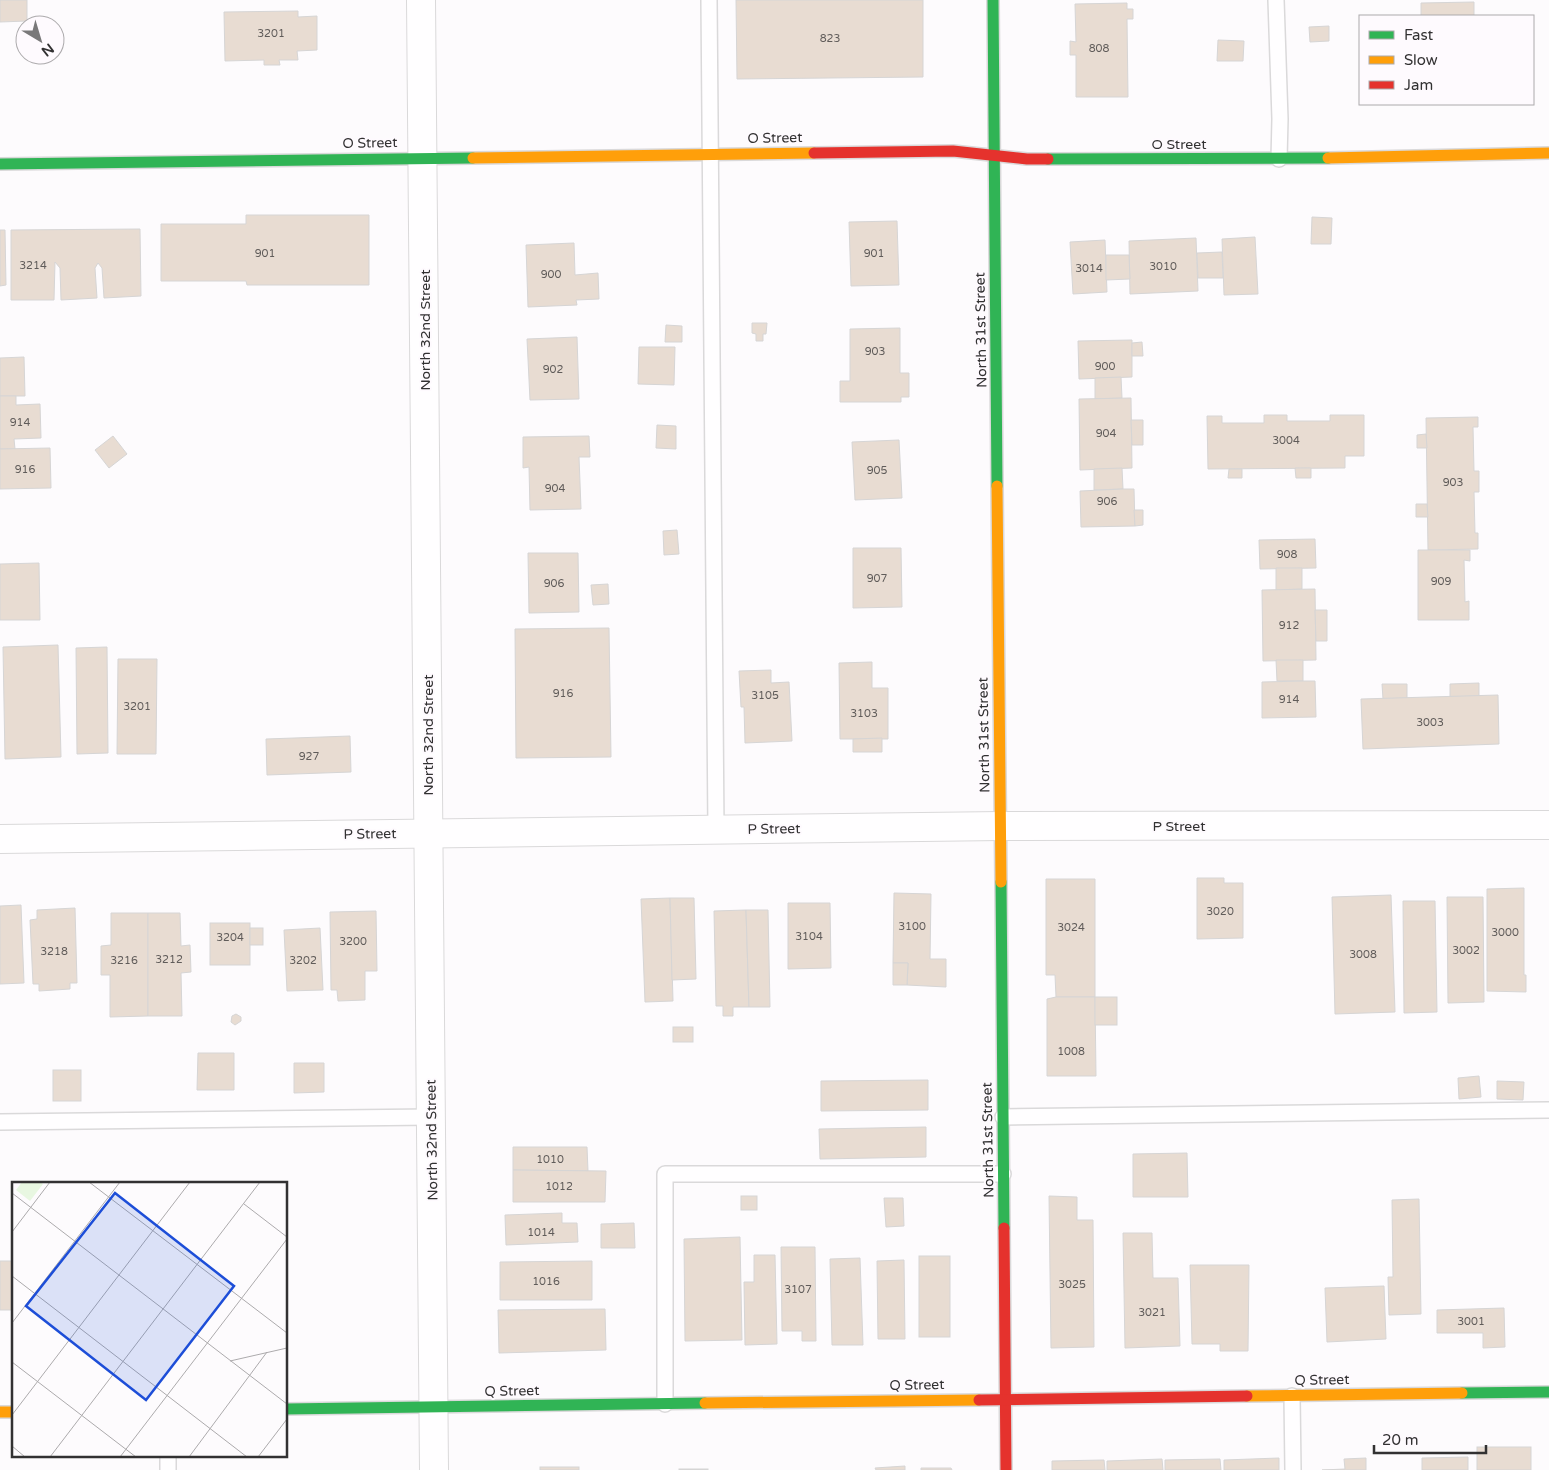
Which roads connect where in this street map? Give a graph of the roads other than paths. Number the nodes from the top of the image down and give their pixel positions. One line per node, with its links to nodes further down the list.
1 (421, 0): 8 (street, North 32nd Street)
2 (708, 0): 6 (lane)
3 (993, 0): 7 (street, North 31st Street)
4 (1276, 0): 9 (lane)
5 (1549, 153): 9 (street, O Street)
6 (710, 154): 7 (street, O Street); 8 (street, O Street); 13 (lane)
7 (994, 156): 9 (street, O Street); 12 (street, North 31st Street)
8 (423, 158): 10 (street, O Street); 14 (street, North 32nd Street)
9 (1279, 158)
10 (0, 164)
11 (1549, 825): 12 (street, P Street)
12 (1000, 826): 13 (street, P Street); 18 (street, North 31st Street)
13 (716, 830): 14 (street, P Street)
14 (429, 833): 15 (street, P Street); 17 (street, North 32nd Street)
15 (0, 839)
16 (1549, 1110): 18 (lane)
17 (431, 1117): 19 (lane); 25 (street, North 32nd Street)
18 (1003, 1117): 20 (street, North 31st Street)
19 (0, 1122)
20 (1003, 1174): 23 (street, North 31st Street); 24 (lane)
21 (1549, 1392): 22 (street, Q Street)
22 (1292, 1396): 23 (street, Q Street); 29 (lane)
23 (1005, 1399): 24 (street, Q Street); 28 (street, North 31st Street)
24 (664, 1404): 25 (street, Q Street)
25 (434, 1407): 26 (street, Q Street); 27 (street, North 32nd Street)
26 (288, 1409)
27 (434, 1470)
28 (1006, 1470)
29 (1293, 1470)

